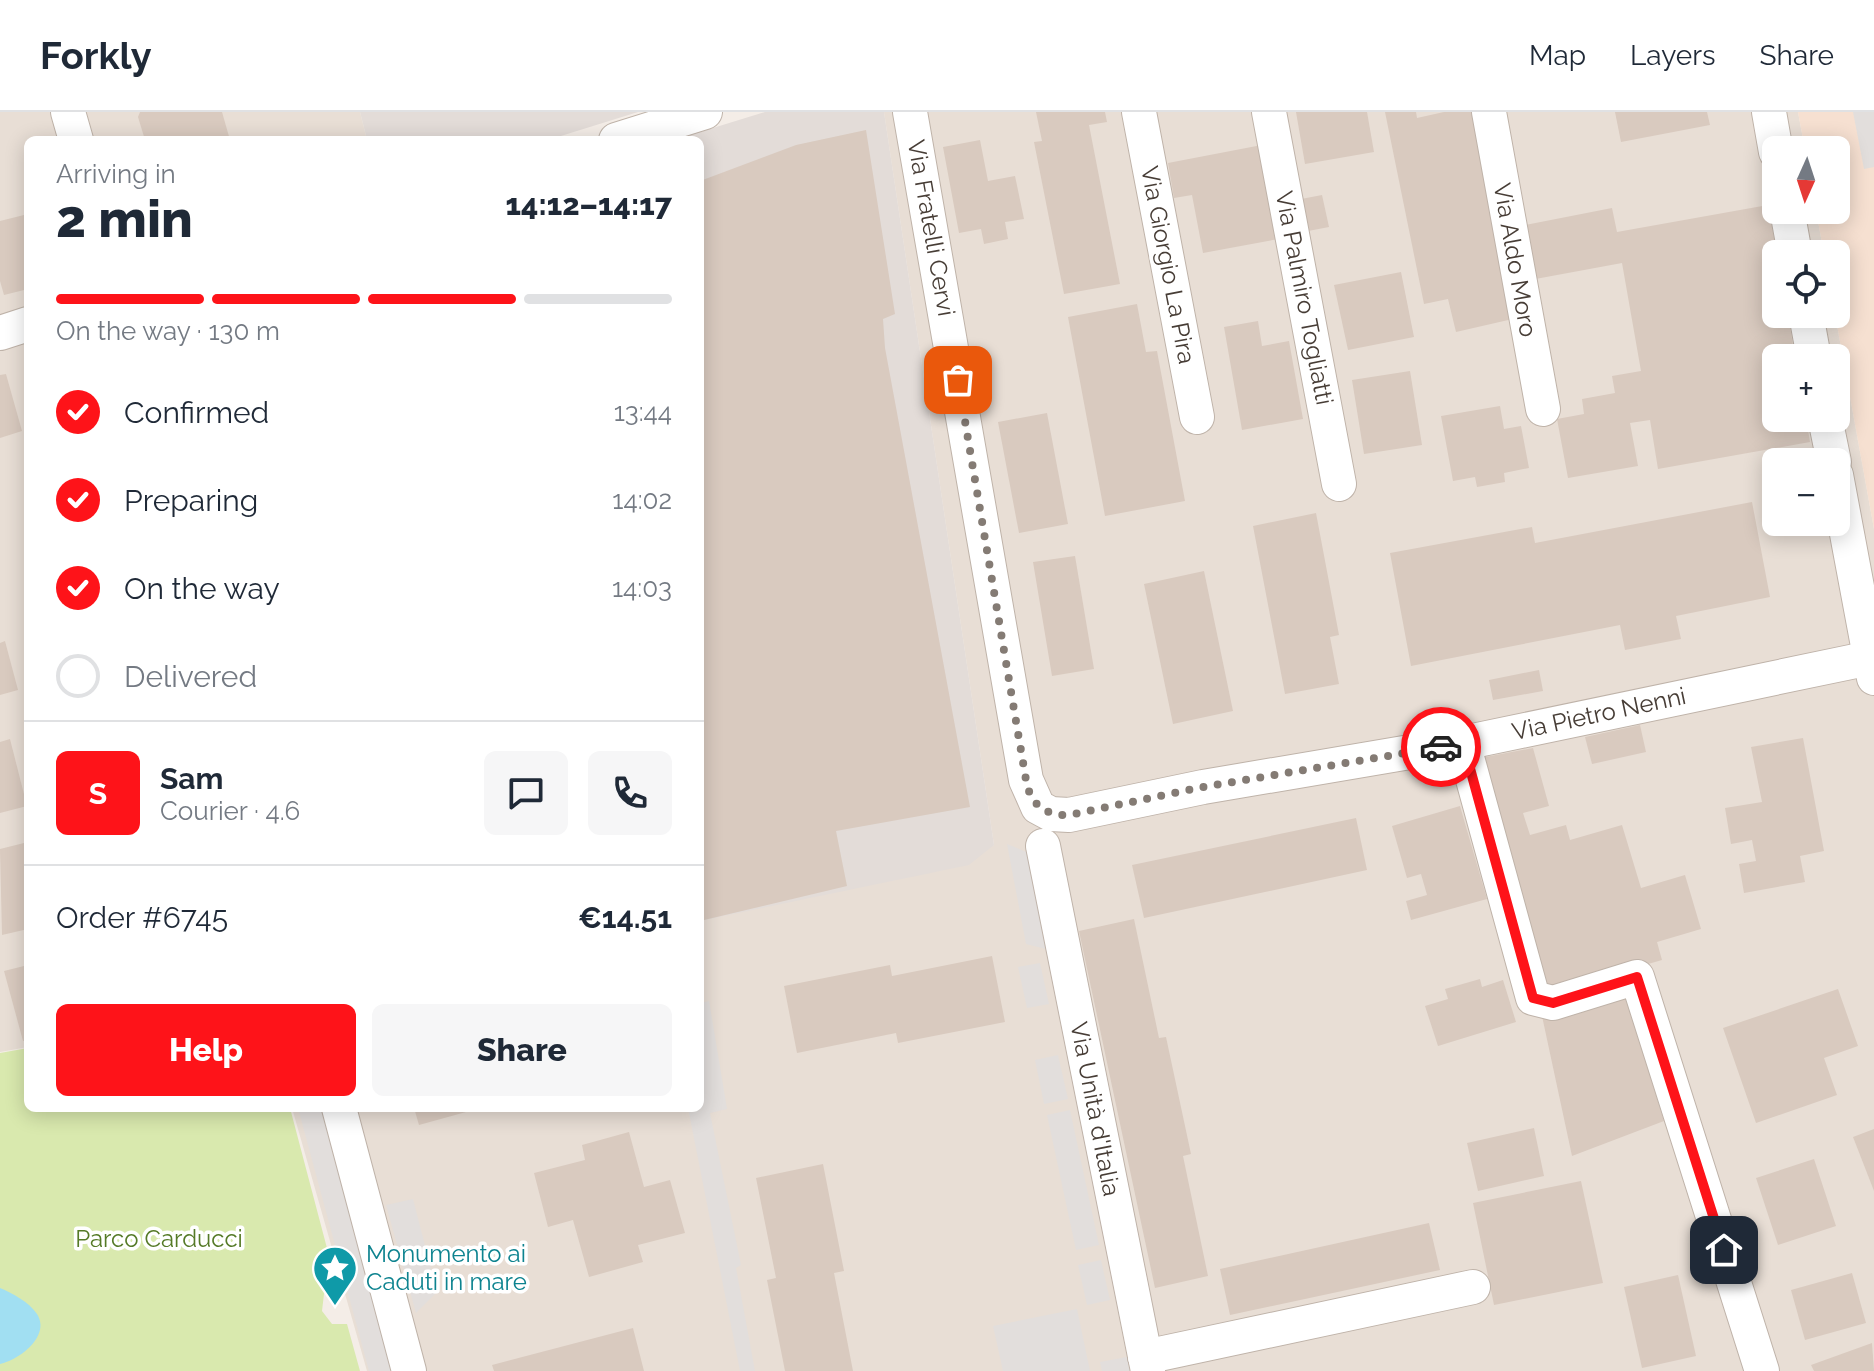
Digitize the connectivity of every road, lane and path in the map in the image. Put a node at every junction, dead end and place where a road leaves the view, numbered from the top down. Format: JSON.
{"nodes":[{"id":1,"x":68,"y":112,"type":"edge"},
{"id":2,"x":705,"y":112,"type":"edge"},
{"id":3,"x":910,"y":112,"type":"edge"},
{"id":4,"x":1139,"y":112,"type":"edge"},
{"id":5,"x":1269,"y":112,"type":"edge"},
{"id":6,"x":1489,"y":112,"type":"edge"},
{"id":7,"x":1769,"y":112,"type":"edge"},
{"id":8,"x":75,"y":136,"type":"edge"},
{"id":9,"x":629,"y":136,"type":"edge"},
{"id":10,"x":1773,"y":136,"type":"edge"},
{"id":11,"x":24,"y":325,"type":"edge"},
{"id":12,"x":0,"y":333,"type":"edge"},
{"id":13,"x":1543,"y":409,"type":"dead end"},
{"id":14,"x":1197,"y":417,"type":"dead end"},
{"id":15,"x":1339,"y":484,"type":"dead end"},
{"id":16,"x":1847,"y":536,"type":"edge"},
{"id":17,"x":1872,"y":668,"type":"edge"},
{"id":18,"x":1463,"y":743,"type":"junction"},
{"id":19,"x":1044,"y":811,"type":"joint"},
{"id":20,"x":1043,"y":846,"type":"dead end"},
{"id":21,"x":340,"y":1112,"type":"edge"},
{"id":22,"x":1473,"y":1287,"type":"dead end"},
{"id":23,"x":1147,"y":1364,"type":"edge"},
{"id":24,"x":409,"y":1371,"type":"edge"},
{"id":25,"x":1762,"y":1371,"type":"edge"}],
"edges":[{"from":1,"to":8,"type":"street"},
{"from":2,"to":9,"type":"street"},
{"from":3,"to":19,"type":"street","name":"Via Fratelli Cervi"},
{"from":4,"to":14,"type":"street","name":"Via Giorgio La Pira"},
{"from":5,"to":15,"type":"street","name":"Via Palmiro Togliatti"},
{"from":6,"to":13,"type":"street","name":"Via Aldo Moro"},
{"from":7,"to":10,"type":"street"},
{"from":11,"to":12,"type":"street"},
{"from":16,"to":17,"type":"street"},
{"from":17,"to":18,"type":"street","name":"Via Pietro Nenni"},
{"from":18,"to":19,"type":"street","name":"Via Pietro Nenni"},
{"from":18,"to":25,"type":"street"},
{"from":20,"to":23,"type":"street","name":"Via Unità d'Italia"},
{"from":21,"to":24,"type":"street"},
{"from":22,"to":23,"type":"street"}]}
